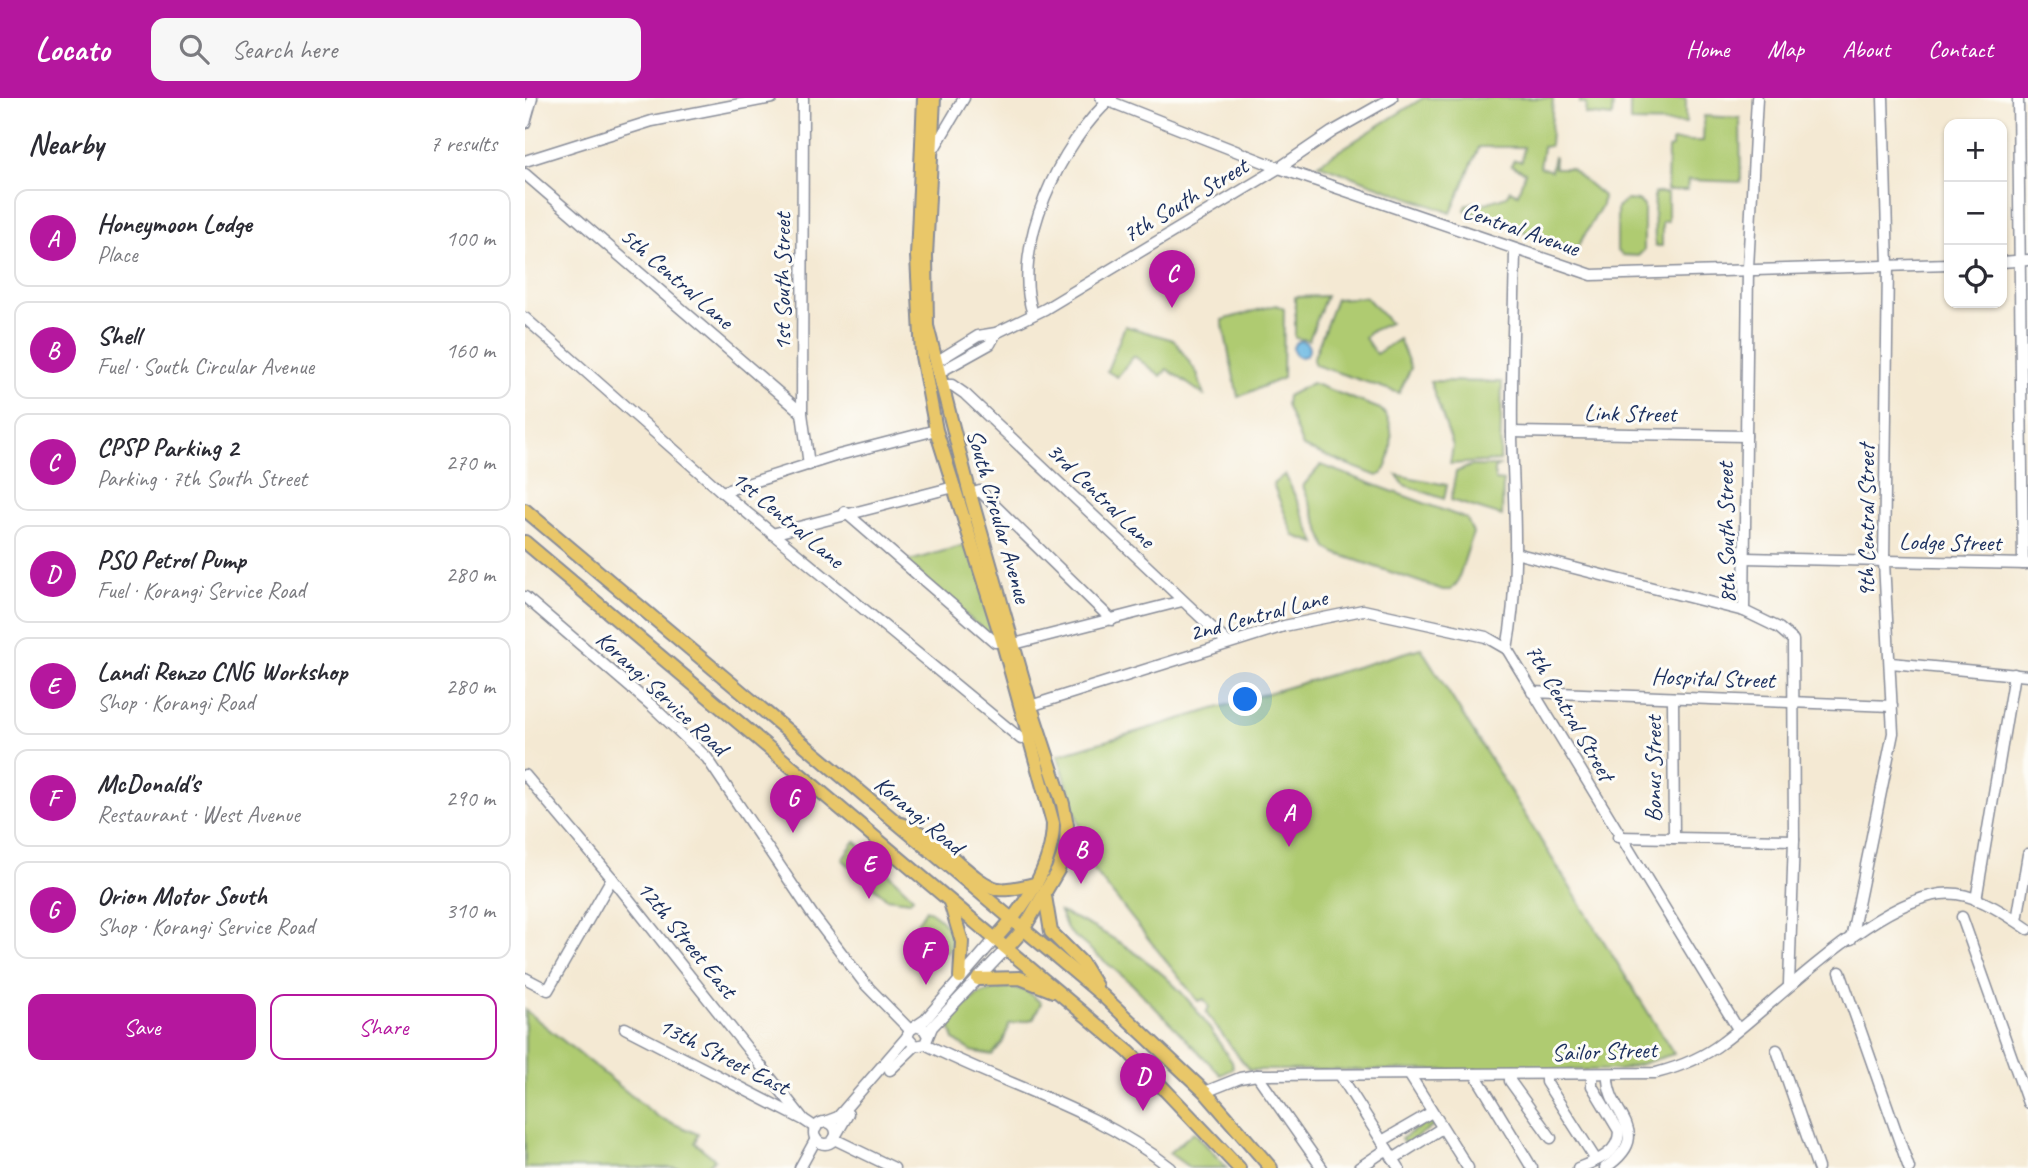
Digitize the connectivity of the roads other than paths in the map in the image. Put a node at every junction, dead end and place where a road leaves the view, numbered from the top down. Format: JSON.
{"nodes":[{"id":1,"x":532,"y":98,"type":"edge"},
{"id":2,"x":772,"y":98,"type":"edge"},
{"id":3,"x":803,"y":98,"type":"edge"},
{"id":4,"x":923,"y":98,"type":"edge"},
{"id":5,"x":934,"y":98,"type":"edge"},
{"id":6,"x":964,"y":98,"type":"edge"},
{"id":7,"x":1392,"y":98,"type":"edge"},
{"id":8,"x":1757,"y":98,"type":"edge"},
{"id":9,"x":1883,"y":98,"type":"edge"},
{"id":10,"x":2018,"y":98,"type":"edge"},
{"id":11,"x":1107,"y":99,"type":"edge"},
{"id":12,"x":525,"y":123,"type":"edge"},
{"id":13,"x":932,"y":152,"type":"junction"},
{"id":14,"x":525,"y":160,"type":"edge"},
{"id":15,"x":1279,"y":168,"type":"junction"},
{"id":16,"x":525,"y":174,"type":"edge"},
{"id":17,"x":1515,"y":251,"type":"junction"},
{"id":18,"x":2024,"y":260,"type":"edge"},
{"id":19,"x":1944,"y":264,"type":"edge"},
{"id":20,"x":1888,"y":266,"type":"junction"},
{"id":21,"x":1748,"y":268,"type":"junction"},
{"id":22,"x":1033,"y":314,"type":"junction"},
{"id":23,"x":525,"y":318,"type":"edge"},
{"id":24,"x":938,"y":374,"type":"junction"},
{"id":25,"x":802,"y":413,"type":"junction"},
{"id":26,"x":936,"y":430,"type":"junction"},
{"id":27,"x":1512,"y":432,"type":"junction"},
{"id":28,"x":1746,"y":436,"type":"junction"},
{"id":29,"x":809,"y":465,"type":"junction"},
{"id":30,"x":954,"y":487,"type":"junction"},
{"id":31,"x":722,"y":492,"type":"junction"},
{"id":32,"x":970,"y":494,"type":"junction"},
{"id":33,"x":525,"y":510,"type":"edge"},
{"id":34,"x":845,"y":512,"type":"junction"},
{"id":35,"x":772,"y":534,"type":"junction"},
{"id":36,"x":525,"y":542,"type":"edge"},
{"id":37,"x":1515,"y":553,"type":"junction"},
{"id":38,"x":1745,"y":558,"type":"junction"},
{"id":39,"x":1884,"y":562,"type":"junction"},
{"id":40,"x":2025,"y":564,"type":"edge"},
{"id":41,"x":525,"y":597,"type":"edge"},
{"id":42,"x":1182,"y":601,"type":"junction"},
{"id":43,"x":1744,"y":611,"type":"junction"},
{"id":44,"x":1112,"y":620,"type":"junction"},
{"id":45,"x":1008,"y":642,"type":"junction"},
{"id":46,"x":1228,"y":643,"type":"junction"},
{"id":47,"x":1507,"y":649,"type":"junction"},
{"id":48,"x":1891,"y":663,"type":"junction"},
{"id":49,"x":2014,"y":674,"type":"junction"},
{"id":50,"x":2028,"y":676,"type":"edge"},
{"id":51,"x":1532,"y":692,"type":"junction"},
{"id":52,"x":1674,"y":699,"type":"junction"},
{"id":53,"x":1793,"y":702,"type":"junction"},
{"id":54,"x":1892,"y":706,"type":"junction"},
{"id":55,"x":1027,"y":708,"type":"junction"},
{"id":56,"x":1031,"y":737,"type":"junction"},
{"id":57,"x":525,"y":775,"type":"edge"},
{"id":58,"x":894,"y":821,"type":"junction"},
{"id":59,"x":1618,"y":837,"type":"junction"},
{"id":60,"x":1674,"y":838,"type":"junction"},
{"id":61,"x":1794,"y":840,"type":"junction"},
{"id":62,"x":2028,"y":855,"type":"edge"},
{"id":63,"x":612,"y":878,"type":"junction"},
{"id":64,"x":1036,"y":884,"type":"junction"},
{"id":65,"x":1045,"y":895,"type":"junction"},
{"id":66,"x":1976,"y":900,"type":"junction"},
{"id":67,"x":950,"y":902,"type":"junction"},
{"id":68,"x":1962,"y":917,"type":"dead end"},
{"id":69,"x":1012,"y":920,"type":"junction"},
{"id":70,"x":2017,"y":921,"type":"junction"},
{"id":71,"x":2028,"y":929,"type":"edge"},
{"id":72,"x":1023,"y":930,"type":"junction"},
{"id":73,"x":995,"y":939,"type":"junction"},
{"id":74,"x":1851,"y":939,"type":"junction"},
{"id":75,"x":1007,"y":948,"type":"junction"},
{"id":76,"x":1840,"y":972,"type":"dead end"},
{"id":77,"x":960,"y":977,"type":"junction"},
{"id":78,"x":525,"y":978,"type":"edge"},
{"id":79,"x":978,"y":979,"type":"junction"},
{"id":80,"x":1789,"y":984,"type":"junction"},
{"id":81,"x":1054,"y":991,"type":"junction"},
{"id":82,"x":1102,"y":995,"type":"junction"},
{"id":83,"x":625,"y":1028,"type":"dead end"},
{"id":84,"x":1738,"y":1029,"type":"junction"},
{"id":85,"x":911,"y":1031,"type":"junction"},
{"id":86,"x":922,"y":1042,"type":"junction"},
{"id":87,"x":1777,"y":1050,"type":"dead end"},
{"id":88,"x":1409,"y":1074,"type":"junction"},
{"id":89,"x":1475,"y":1074,"type":"junction"},
{"id":90,"x":1510,"y":1074,"type":"junction"},
{"id":91,"x":1257,"y":1075,"type":"junction"},
{"id":92,"x":1340,"y":1075,"type":"junction"},
{"id":93,"x":1546,"y":1075,"type":"junction"},
{"id":94,"x":1592,"y":1075,"type":"junction"},
{"id":95,"x":1608,"y":1075,"type":"junction"},
{"id":96,"x":1205,"y":1092,"type":"junction"},
{"id":97,"x":2028,"y":1103,"type":"edge"},
{"id":98,"x":1432,"y":1111,"type":"junction"},
{"id":99,"x":804,"y":1120,"type":"junction"},
{"id":100,"x":819,"y":1125,"type":"junction"},
{"id":101,"x":1442,"y":1128,"type":"junction"},
{"id":102,"x":1551,"y":1138,"type":"dead end"},
{"id":103,"x":828,"y":1139,"type":"junction"},
{"id":104,"x":1391,"y":1154,"type":"edge"},
{"id":105,"x":1597,"y":1160,"type":"junction"},
{"id":106,"x":800,"y":1168,"type":"edge"},
{"id":107,"x":808,"y":1168,"type":"edge"},
{"id":108,"x":894,"y":1168,"type":"edge"},
{"id":109,"x":1171,"y":1168,"type":"edge"},
{"id":110,"x":1239,"y":1168,"type":"edge"},
{"id":111,"x":1271,"y":1168,"type":"edge"},
{"id":112,"x":1322,"y":1168,"type":"edge"},
{"id":113,"x":1359,"y":1168,"type":"edge"},
{"id":114,"x":1468,"y":1168,"type":"edge"},
{"id":115,"x":1532,"y":1168,"type":"edge"},
{"id":116,"x":1578,"y":1168,"type":"edge"},
{"id":117,"x":1605,"y":1168,"type":"edge"},
{"id":118,"x":1818,"y":1168,"type":"edge"},
{"id":119,"x":1909,"y":1168,"type":"edge"}],
"edges":[{"from":1,"to":12,"type":"street"},
{"from":2,"to":14,"type":"street"},
{"from":3,"to":25,"type":"street","name":"1st South Street"},
{"from":4,"to":26,"type":"main road","name":"South Circular Avenue"},
{"from":5,"to":13,"type":"main road","name":"South Circular Avenue"},
{"from":6,"to":13,"type":"street"},
{"from":7,"to":15,"type":"street","name":"7th South Street"},
{"from":8,"to":21,"type":"street","name":"8th South Street"},
{"from":9,"to":20,"type":"street","name":"9th Central Street"},
{"from":10,"to":18,"type":"street"},
{"from":11,"to":15,"type":"street","name":"Central Avenue"},
{"from":11,"to":22,"type":"street"},
{"from":13,"to":24,"type":"main road","name":"South Circular Avenue"},
{"from":15,"to":17,"type":"street","name":"Central Avenue"},
{"from":15,"to":22,"type":"street","name":"7th South Street"},
{"from":16,"to":25,"type":"street","name":"5th Central Lane"},
{"from":17,"to":21,"type":"street","name":"Central Avenue"},
{"from":17,"to":27,"type":"street","name":"7th Central Street"},
{"from":18,"to":40,"type":"street"},
{"from":19,"to":20,"type":"street","name":"Central Avenue"},
{"from":20,"to":21,"type":"street","name":"Central Avenue"},
{"from":20,"to":39,"type":"street","name":"9th Central Street"},
{"from":21,"to":28,"type":"street","name":"8th South Street"},
{"from":22,"to":24,"type":"street","name":"7th South Street"},
{"from":23,"to":31,"type":"street","name":"1st Central Lane"},
{"from":24,"to":32,"type":"main road","name":"South Circular Avenue"},
{"from":24,"to":42,"type":"street","name":"3rd Central Lane"},
{"from":25,"to":29,"type":"street","name":"1st South Street"},
{"from":26,"to":29,"type":"street"},
{"from":26,"to":30,"type":"main road","name":"South Circular Avenue"},
{"from":27,"to":28,"type":"street","name":"Link Street"},
{"from":27,"to":37,"type":"street","name":"7th Central Street"},
{"from":28,"to":38,"type":"street","name":"8th South Street"},
{"from":29,"to":31,"type":"street"},
{"from":30,"to":34,"type":"street"},
{"from":30,"to":45,"type":"main road","name":"South Circular Avenue"},
{"from":31,"to":35,"type":"street","name":"1st Central Lane"},
{"from":32,"to":44,"type":"street"},
{"from":32,"to":45,"type":"main road","name":"South Circular Avenue"},
{"from":33,"to":58,"type":"main road","name":"Korangi Road"},
{"from":34,"to":35,"type":"street"},
{"from":34,"to":45,"type":"street"},
{"from":35,"to":56,"type":"street","name":"1st Central Lane"},
{"from":36,"to":67,"type":"main road","name":"Korangi Road"},
{"from":37,"to":43,"type":"street"},
{"from":37,"to":47,"type":"street","name":"7th Central Street"},
{"from":38,"to":39,"type":"street","name":"Lodge Street"},
{"from":38,"to":43,"type":"street","name":"8th South Street"},
{"from":39,"to":40,"type":"street","name":"Lodge Street"},
{"from":39,"to":48,"type":"street","name":"9th Central Street"},
{"from":41,"to":85,"type":"street","name":"Korangi Service Road"},
{"from":42,"to":44,"type":"street"},
{"from":42,"to":46,"type":"street","name":"3rd Central Lane"},
{"from":43,"to":53,"type":"street","name":"8th South Street"},
{"from":44,"to":45,"type":"street"},
{"from":45,"to":55,"type":"main road","name":"South Circular Avenue"},
{"from":46,"to":47,"type":"street","name":"2nd Central Lane"},
{"from":46,"to":55,"type":"street","name":"2nd Central Lane"},
{"from":47,"to":51,"type":"street","name":"7th Central Street"},
{"from":48,"to":49,"type":"street"},
{"from":48,"to":54,"type":"street","name":"9th Central Street"},
{"from":49,"to":50,"type":"street"},
{"from":49,"to":66,"type":"street"},
{"from":51,"to":52,"type":"street","name":"Hospital Street"},
{"from":51,"to":59,"type":"street","name":"7th Central Street"},
{"from":52,"to":53,"type":"street","name":"Hospital Street"},
{"from":52,"to":60,"type":"street","name":"Bonus Street"},
{"from":53,"to":54,"type":"street","name":"Hospital Street"},
{"from":53,"to":61,"type":"street","name":"8th South Street"},
{"from":54,"to":74,"type":"street","name":"9th Central Street"},
{"from":55,"to":56,"type":"main road","name":"South Circular Avenue"},
{"from":55,"to":65,"type":"main road","name":"South Circular Avenue"},
{"from":56,"to":64,"type":"main road","name":"South Circular Avenue"},
{"from":57,"to":63,"type":"street","name":"12th Street East"},
{"from":58,"to":64,"type":"main road"},
{"from":58,"to":69,"type":"main road","name":"Korangi Road"},
{"from":59,"to":60,"type":"street","name":"Bonus Street"},
{"from":59,"to":84,"type":"street","name":"7th Central Street"},
{"from":60,"to":61,"type":"street","name":"Bonus Street"},
{"from":61,"to":80,"type":"street","name":"8th South Street"},
{"from":62,"to":70,"type":"street"},
{"from":63,"to":78,"type":"street"},
{"from":63,"to":99,"type":"street","name":"12th Street East"},
{"from":64,"to":69,"type":"main road","name":"South Circular Avenue"},
{"from":65,"to":72,"type":"main road","name":"South Circular Avenue"},
{"from":65,"to":82,"type":"main road"},
{"from":66,"to":70,"type":"street","name":"Sailor Street"},
{"from":66,"to":74,"type":"street","name":"Sailor Street"},
{"from":67,"to":73,"type":"main road","name":"Korangi Road"},
{"from":67,"to":77,"type":"main road"},
{"from":68,"to":97,"type":"street"},
{"from":69,"to":72,"type":"main road","name":"Korangi Road"},
{"from":69,"to":73,"type":"main road","name":"South Circular Avenue"},
{"from":70,"to":71,"type":"street","name":"Sailor Street"},
{"from":72,"to":75,"type":"main road","name":"South Circular Avenue"},
{"from":72,"to":82,"type":"main road","name":"Korangi Road"},
{"from":73,"to":75,"type":"main road","name":"Korangi Road"},
{"from":73,"to":77,"type":"street"},
{"from":74,"to":80,"type":"street","name":"Sailor Street"},
{"from":75,"to":79,"type":"street"},
{"from":75,"to":81,"type":"main road"},
{"from":76,"to":119,"type":"street"},
{"from":77,"to":85,"type":"street"},
{"from":79,"to":81,"type":"main road"},
{"from":79,"to":86,"type":"street"},
{"from":80,"to":84,"type":"street","name":"Sailor Street"},
{"from":81,"to":110,"type":"main road"},
{"from":82,"to":96,"type":"main road","name":"Korangi Road"},
{"from":83,"to":99,"type":"street","name":"13th Street East"},
{"from":84,"to":95,"type":"street","name":"Sailor Street"},
{"from":85,"to":86,"type":"street"},
{"from":85,"to":86,"type":"street"},
{"from":85,"to":100,"type":"street"},
{"from":86,"to":103,"type":"street"},
{"from":86,"to":109,"type":"street"},
{"from":87,"to":118,"type":"street"},
{"from":88,"to":89,"type":"street","name":"Sailor Street"},
{"from":88,"to":92,"type":"street","name":"Sailor Street"},
{"from":88,"to":98,"type":"street"},
{"from":89,"to":90,"type":"street","name":"Sailor Street"},
{"from":89,"to":115,"type":"street"},
{"from":90,"to":93,"type":"street","name":"Sailor Street"},
{"from":90,"to":102,"type":"street"},
{"from":91,"to":92,"type":"street","name":"Sailor Street"},
{"from":91,"to":96,"type":"street","name":"Sailor Street"},
{"from":91,"to":112,"type":"street"},
{"from":92,"to":104,"type":"street"},
{"from":93,"to":94,"type":"street","name":"Sailor Street"},
{"from":93,"to":105,"type":"street"},
{"from":94,"to":95,"type":"street","name":"Sailor Street"},
{"from":94,"to":105,"type":"street"},
{"from":95,"to":117,"type":"street"},
{"from":96,"to":111,"type":"main road","name":"Korangi Road"},
{"from":98,"to":101,"type":"street"},
{"from":98,"to":104,"type":"street"},
{"from":99,"to":100,"type":"street","name":"12th Street East"},
{"from":100,"to":103,"type":"street"},
{"from":100,"to":103,"type":"street","name":"12th Street East"},
{"from":101,"to":104,"type":"street"},
{"from":101,"to":114,"type":"street"},
{"from":103,"to":106,"type":"street"},
{"from":103,"to":107,"type":"street"},
{"from":103,"to":108,"type":"street"},
{"from":104,"to":113,"type":"street"},
{"from":105,"to":116,"type":"street"}]}
